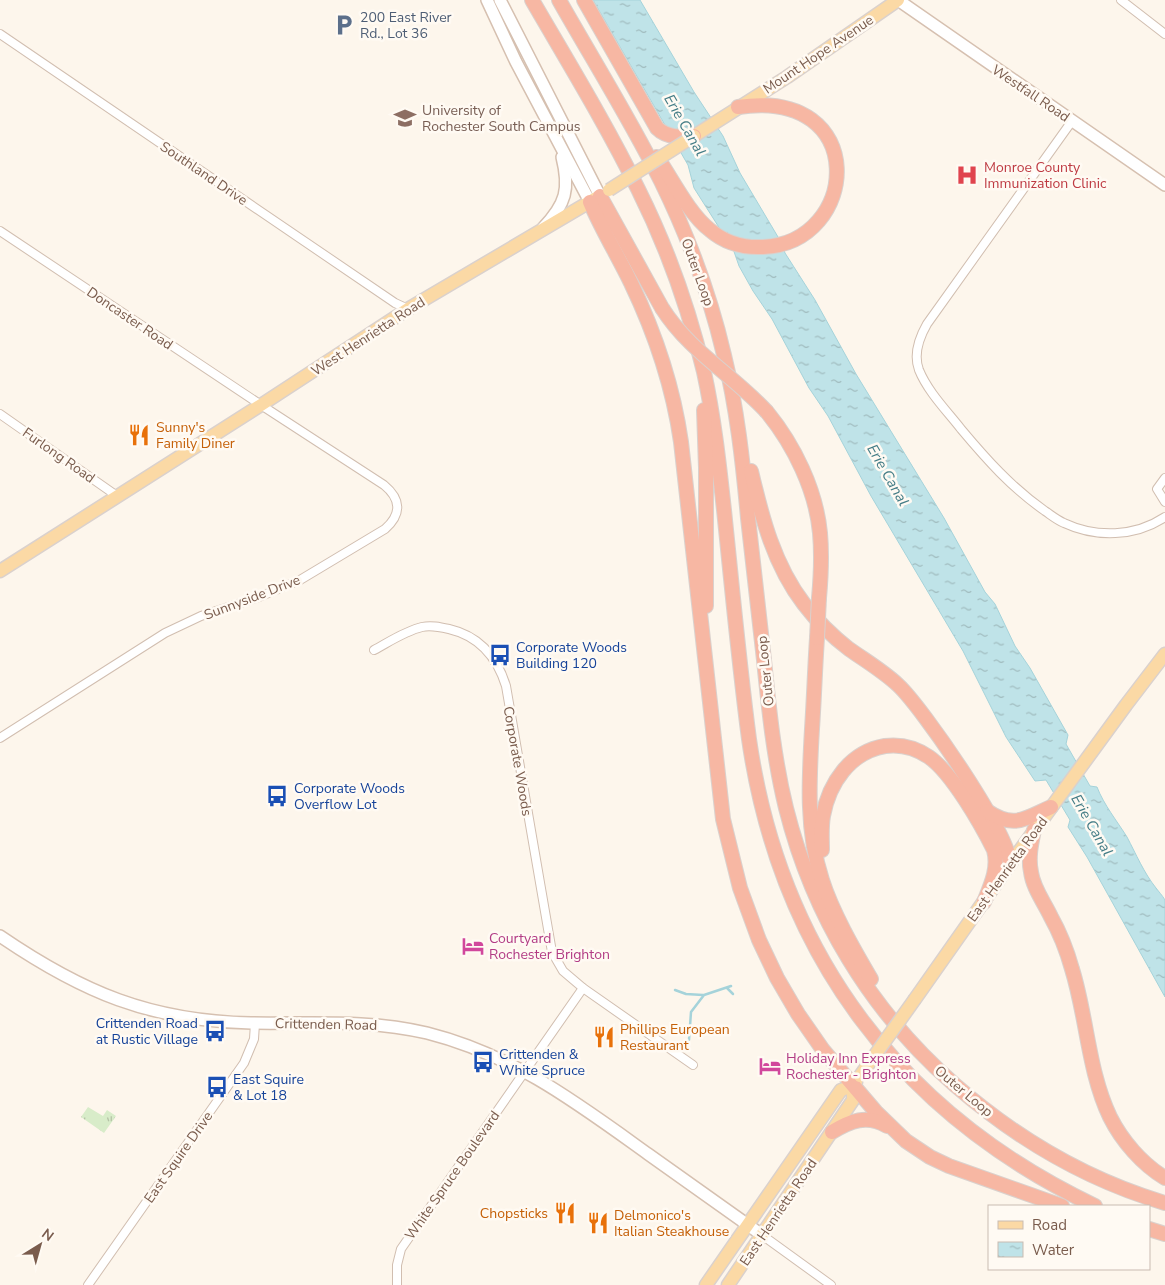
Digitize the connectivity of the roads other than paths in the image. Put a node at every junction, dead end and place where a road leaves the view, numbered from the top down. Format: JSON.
{"nodes":[{"id":1,"x":487,"y":0,"type":"edge"},
{"id":2,"x":500,"y":0,"type":"edge"},
{"id":3,"x":532,"y":0,"type":"edge"},
{"id":4,"x":559,"y":0,"type":"edge"},
{"id":5,"x":584,"y":0,"type":"edge"},
{"id":6,"x":898,"y":0,"type":"edge"},
{"id":7,"x":1121,"y":0,"type":"edge"},
{"id":8,"x":0,"y":34,"type":"edge"},
{"id":9,"x":1165,"y":34,"type":"edge"},
{"id":10,"x":587,"y":48,"type":"junction"},
{"id":11,"x":738,"y":107,"type":"junction"},
{"id":12,"x":1072,"y":121,"type":"junction"},
{"id":13,"x":554,"y":134,"type":"junction"},
{"id":14,"x":694,"y":136,"type":"junction"},
{"id":15,"x":1165,"y":184,"type":"edge"},
{"id":16,"x":599,"y":196,"type":"junction"},
{"id":17,"x":0,"y":231,"type":"edge"},
{"id":18,"x":538,"y":232,"type":"junction"},
{"id":19,"x":408,"y":309,"type":"junction"},
{"id":20,"x":701,"y":362,"type":"junction"},
{"id":21,"x":732,"y":395,"type":"junction"},
{"id":22,"x":261,"y":405,"type":"junction"},
{"id":23,"x":0,"y":414,"type":"edge"},
{"id":24,"x":1165,"y":478,"type":"edge"},
{"id":25,"x":117,"y":496,"type":"junction"},
{"id":26,"x":1165,"y":502,"type":"edge"},
{"id":27,"x":1165,"y":517,"type":"edge"},
{"id":28,"x":0,"y":571,"type":"edge"},
{"id":29,"x":374,"y":650,"type":"dead end"},
{"id":30,"x":1165,"y":654,"type":"edge"},
{"id":31,"x":709,"y":696,"type":"junction"},
{"id":32,"x":0,"y":738,"type":"edge"},
{"id":33,"x":1051,"y":807,"type":"junction"},
{"id":34,"x":986,"y":811,"type":"junction"},
{"id":35,"x":1034,"y":830,"type":"junction"},
{"id":36,"x":1010,"y":864,"type":"junction"},
{"id":37,"x":984,"y":902,"type":"junction"},
{"id":38,"x":841,"y":923,"type":"junction"},
{"id":39,"x":0,"y":936,"type":"edge"},
{"id":40,"x":583,"y":988,"type":"junction"},
{"id":41,"x":255,"y":1023,"type":"junction"},
{"id":42,"x":693,"y":1065,"type":"dead end"},
{"id":43,"x":525,"y":1071,"type":"junction"},
{"id":44,"x":857,"y":1081,"type":"junction"},
{"id":45,"x":961,"y":1090,"type":"junction"},
{"id":46,"x":832,"y":1132,"type":"junction"},
{"id":47,"x":900,"y":1136,"type":"junction"},
{"id":48,"x":1165,"y":1178,"type":"edge"},
{"id":49,"x":1165,"y":1202,"type":"edge"},
{"id":50,"x":1059,"y":1205,"type":"edge"},
{"id":51,"x":1093,"y":1205,"type":"edge"},
{"id":52,"x":747,"y":1224,"type":"junction"},
{"id":53,"x":1150,"y":1228,"type":"edge"},
{"id":54,"x":1165,"y":1234,"type":"edge"},
{"id":55,"x":762,"y":1236,"type":"junction"},
{"id":56,"x":1150,"y":1237,"type":"edge"},
{"id":57,"x":1165,"y":1242,"type":"edge"},
{"id":58,"x":88,"y":1285,"type":"edge"},
{"id":59,"x":397,"y":1285,"type":"edge"},
{"id":60,"x":706,"y":1285,"type":"edge"},
{"id":61,"x":728,"y":1285,"type":"edge"},
{"id":62,"x":831,"y":1285,"type":"edge"}],
"edges":[{"from":1,"to":13,"type":"street"},
{"from":2,"to":16,"type":"street"},
{"from":3,"to":20,"type":"highway","name":"Outer Loop"},
{"from":4,"to":10,"type":"highway","name":"Outer Loop"},
{"from":5,"to":14,"type":"highway"},
{"from":6,"to":11,"type":"main road","name":"Mount Hope Avenue"},
{"from":6,"to":12,"type":"street","name":"Westfall Road"},
{"from":7,"to":9,"type":"street"},
{"from":8,"to":19,"type":"street","name":"Southland Drive"},
{"from":10,"to":11,"type":"highway"},
{"from":10,"to":21,"type":"highway","name":"Outer Loop"},
{"from":11,"to":14,"type":"main road","name":"West Henrietta Road"},
{"from":12,"to":15,"type":"street","name":"Westfall Road"},
{"from":12,"to":27,"type":"street"},
{"from":13,"to":16,"type":"street"},
{"from":13,"to":18,"type":"street"},
{"from":14,"to":16,"type":"main road","name":"West Henrietta Road","bridge":true},
{"from":16,"to":18,"type":"main road","name":"West Henrietta Road"},
{"from":16,"to":31,"type":"highway"},
{"from":16,"to":38,"type":"highway","bridge":true},
{"from":17,"to":22,"type":"street","name":"Doncaster Road"},
{"from":18,"to":19,"type":"main road","name":"West Henrietta Road"},
{"from":19,"to":22,"type":"main road","name":"West Henrietta Road"},
{"from":20,"to":31,"type":"highway"},
{"from":20,"to":51,"type":"highway","name":"Outer Loop"},
{"from":21,"to":34,"type":"highway"},
{"from":21,"to":45,"type":"highway","name":"Outer Loop"},
{"from":22,"to":25,"type":"main road","name":"West Henrietta Road"},
{"from":22,"to":32,"type":"street","name":"Sunnyside Drive"},
{"from":23,"to":25,"type":"street","name":"Furlong Road"},
{"from":24,"to":26,"type":"street"},
{"from":25,"to":28,"type":"main road","name":"West Henrietta Road"},
{"from":29,"to":40,"type":"street","name":"Corporate Woods"},
{"from":30,"to":33,"type":"main road","name":"East Henrietta Road"},
{"from":31,"to":44,"type":"highway"},
{"from":33,"to":34,"type":"highway"},
{"from":33,"to":35,"type":"main road","name":"East Henrietta Road"},
{"from":34,"to":36,"type":"highway"},
{"from":35,"to":36,"type":"main road","name":"East Henrietta Road"},
{"from":35,"to":48,"type":"highway"},
{"from":36,"to":37,"type":"main road","name":"East Henrietta Road"},
{"from":37,"to":38,"type":"highway"},
{"from":37,"to":44,"type":"main road","name":"East Henrietta Road","bridge":true},
{"from":38,"to":45,"type":"highway"},
{"from":39,"to":41,"type":"street","name":"Crittenden Road"},
{"from":40,"to":42,"type":"street","name":"Corporate Woods"},
{"from":40,"to":43,"type":"street"},
{"from":41,"to":43,"type":"street","name":"Crittenden Road"},
{"from":41,"to":58,"type":"street","name":"East Squire Drive"},
{"from":43,"to":52,"type":"street","name":"Crittenden Road"},
{"from":43,"to":59,"type":"street","name":"White Spruce Boulevard"},
{"from":44,"to":46,"type":"main road","name":"East Henrietta Road"},
{"from":44,"to":47,"type":"highway"},
{"from":44,"to":52,"type":"main road","name":"East Henrietta Road"},
{"from":45,"to":49,"type":"highway","name":"Outer Loop"},
{"from":46,"to":47,"type":"highway"},
{"from":46,"to":55,"type":"main road","name":"East Henrietta Road"},
{"from":47,"to":50,"type":"highway"},
{"from":52,"to":55,"type":"street","name":"Crittenden Road"},
{"from":52,"to":60,"type":"main road","name":"East Henrietta Road"},
{"from":53,"to":54,"type":"highway"},
{"from":55,"to":61,"type":"main road","name":"East Henrietta Road"},
{"from":55,"to":62,"type":"street"},
{"from":56,"to":57,"type":"highway"}]}
